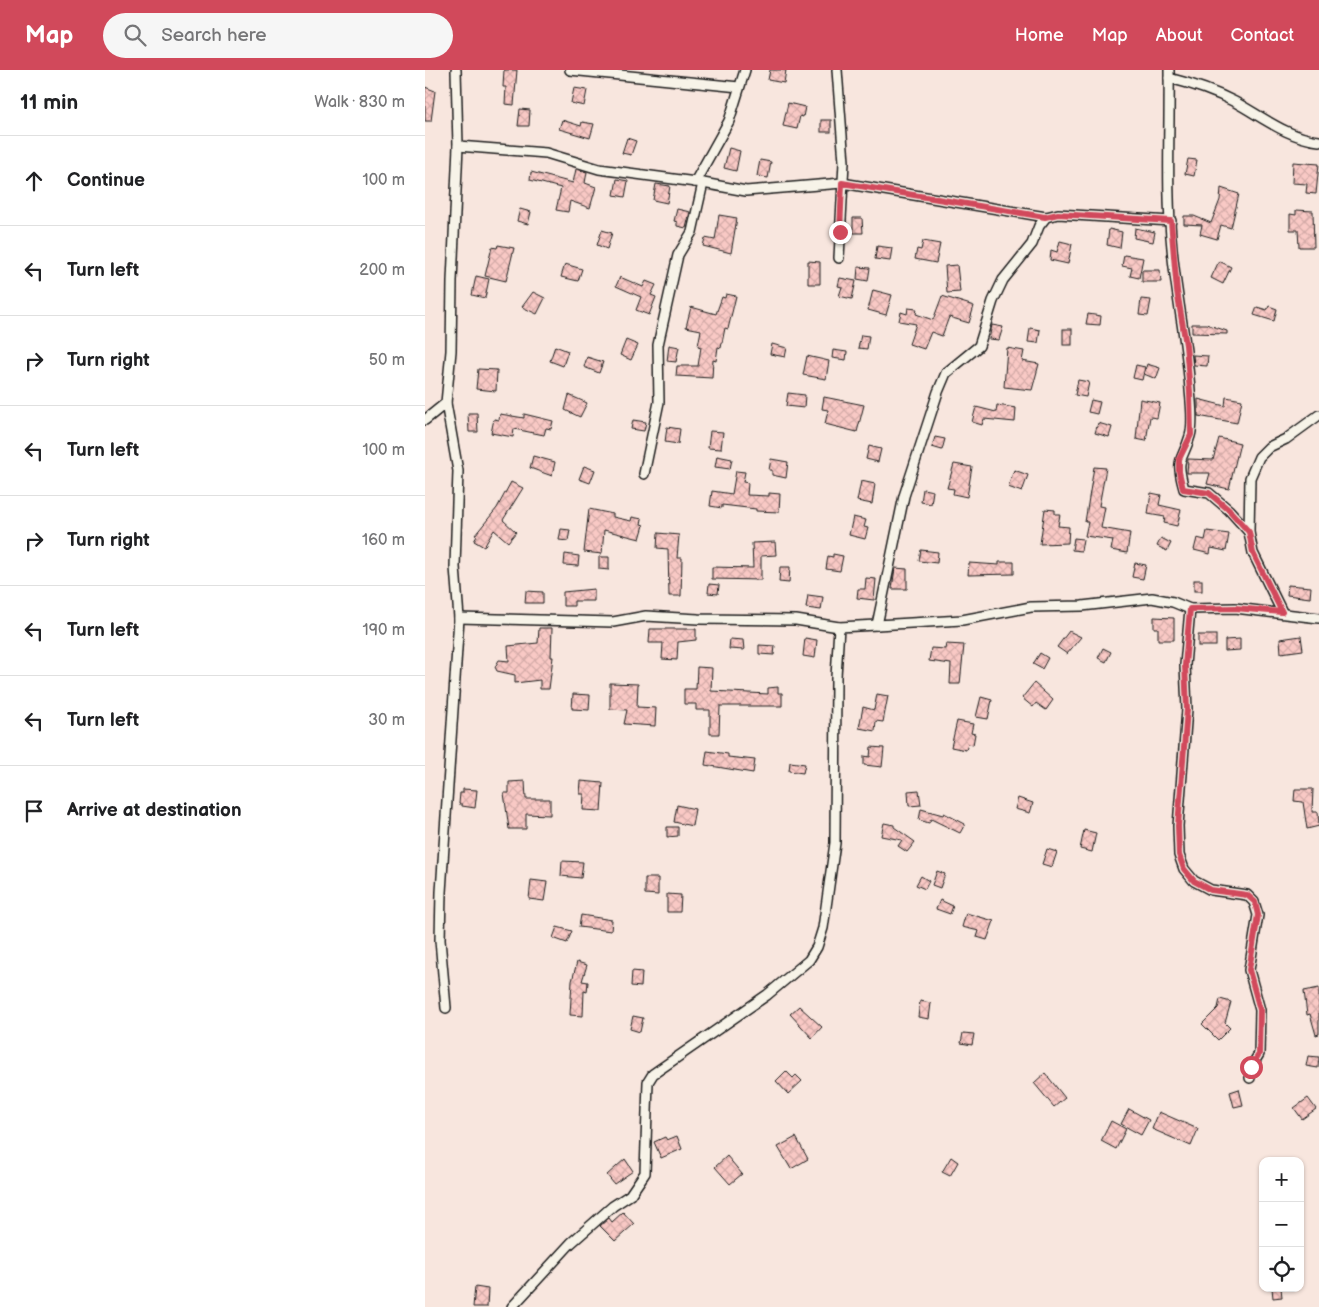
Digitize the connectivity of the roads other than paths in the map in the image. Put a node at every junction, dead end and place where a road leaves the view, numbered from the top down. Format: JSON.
{"nodes":[{"id":1,"x":456,"y":70,"type":"edge"},
{"id":2,"x":570,"y":70,"type":"edge"},
{"id":3,"x":745,"y":70,"type":"edge"},
{"id":4,"x":837,"y":70,"type":"edge"},
{"id":5,"x":1169,"y":74,"type":"edge"},
{"id":6,"x":739,"y":87,"type":"junction"},
{"id":7,"x":1319,"y":141,"type":"edge"},
{"id":8,"x":458,"y":146,"type":"junction"},
{"id":9,"x":699,"y":182,"type":"junction"},
{"id":10,"x":842,"y":183,"type":"junction"},
{"id":11,"x":1045,"y":217,"type":"junction"},
{"id":12,"x":1171,"y":221,"type":"junction"},
{"id":13,"x":839,"y":258,"type":"dead end"},
{"id":14,"x":446,"y":403,"type":"junction"},
{"id":15,"x":1319,"y":415,"type":"edge"},
{"id":16,"x":425,"y":420,"type":"edge"},
{"id":17,"x":644,"y":474,"type":"dead end"},
{"id":18,"x":1249,"y":532,"type":"junction"},
{"id":19,"x":1190,"y":609,"type":"junction"},
{"id":20,"x":1282,"y":612,"type":"junction"},
{"id":21,"x":459,"y":618,"type":"junction"},
{"id":22,"x":1319,"y":618,"type":"edge"},
{"id":23,"x":877,"y":625,"type":"junction"},
{"id":24,"x":839,"y":626,"type":"junction"},
{"id":25,"x":447,"y":1008,"type":"dead end"},
{"id":26,"x":1250,"y":1078,"type":"dead end"},
{"id":27,"x":512,"y":1307,"type":"edge"}],
"edges":[{"from":1,"to":8,"type":"street"},
{"from":2,"to":6,"type":"street"},
{"from":3,"to":6,"type":"street"},
{"from":4,"to":10,"type":"street"},
{"from":5,"to":7,"type":"street"},
{"from":5,"to":12,"type":"street"},
{"from":6,"to":9,"type":"street"},
{"from":8,"to":9,"type":"street"},
{"from":8,"to":14,"type":"street"},
{"from":9,"to":10,"type":"street"},
{"from":9,"to":17,"type":"street"},
{"from":10,"to":11,"type":"street"},
{"from":10,"to":13,"type":"street"},
{"from":11,"to":12,"type":"street"},
{"from":11,"to":23,"type":"street"},
{"from":12,"to":18,"type":"street"},
{"from":14,"to":16,"type":"street"},
{"from":14,"to":21,"type":"street"},
{"from":15,"to":18,"type":"street"},
{"from":18,"to":20,"type":"street"},
{"from":19,"to":20,"type":"street"},
{"from":19,"to":23,"type":"street"},
{"from":19,"to":26,"type":"street"},
{"from":20,"to":22,"type":"street"},
{"from":21,"to":24,"type":"street"},
{"from":21,"to":25,"type":"street"},
{"from":23,"to":24,"type":"street"},
{"from":24,"to":27,"type":"street"}]}
